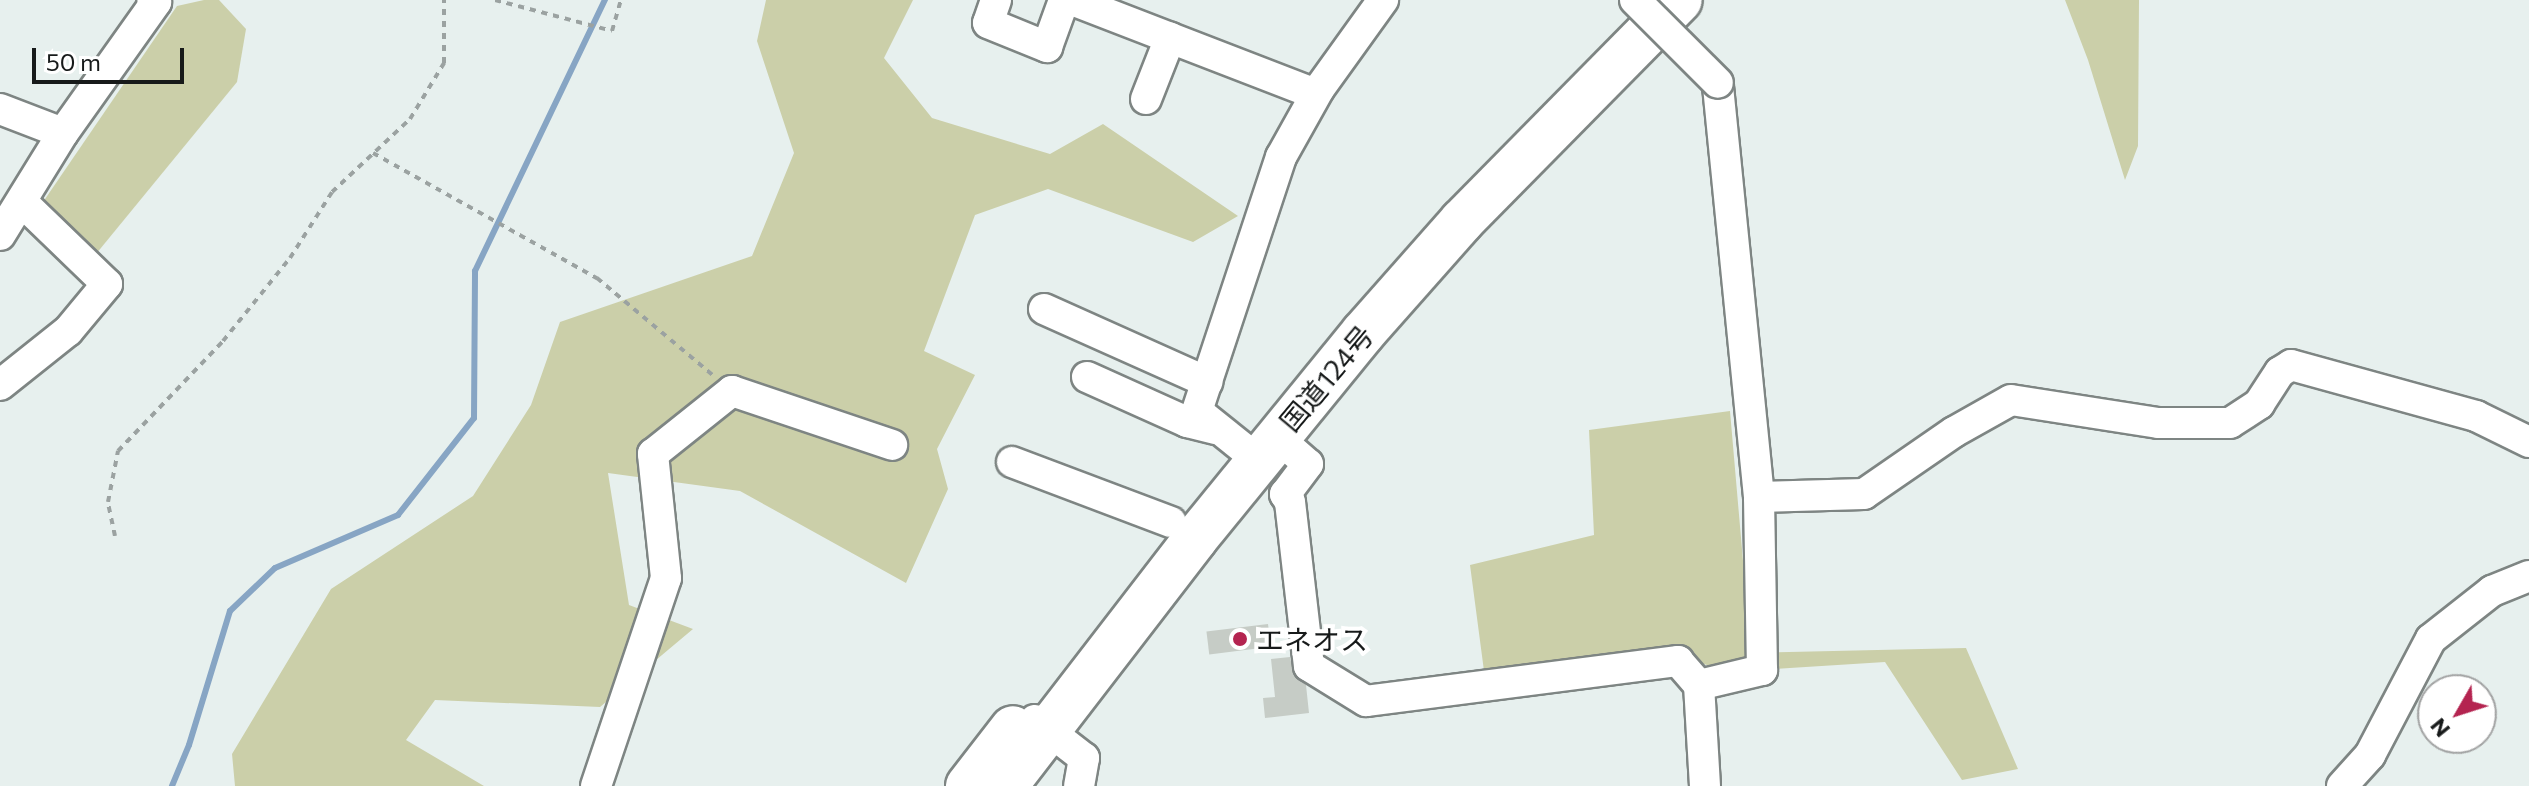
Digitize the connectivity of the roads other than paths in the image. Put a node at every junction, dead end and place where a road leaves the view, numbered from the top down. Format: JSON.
{"nodes":[{"id":1,"x":152,"y":0,"type":"edge"},
{"id":2,"x":996,"y":0,"type":"edge"},
{"id":3,"x":1064,"y":0,"type":"edge"},
{"id":4,"x":1072,"y":0,"type":"edge"},
{"id":5,"x":1383,"y":0,"type":"edge"},
{"id":6,"x":1637,"y":0,"type":"edge"},
{"id":7,"x":1680,"y":0,"type":"edge"},
{"id":8,"x":1170,"y":38,"type":"junction"},
{"id":9,"x":1316,"y":94,"type":"junction"},
{"id":10,"x":1146,"y":99,"type":"dead end"},
{"id":11,"x":0,"y":109,"type":"edge"},
{"id":12,"x":63,"y":133,"type":"junction"},
{"id":13,"x":22,"y":202,"type":"junction"},
{"id":14,"x":0,"y":235,"type":"edge"},
{"id":15,"x":1044,"y":309,"type":"dead end"},
{"id":16,"x":1087,"y":377,"type":"dead end"},
{"id":17,"x":1207,"y":382,"type":"junction"},
{"id":18,"x":0,"y":385,"type":"edge"},
{"id":19,"x":1247,"y":442,"type":"junction"},
{"id":20,"x":2529,"y":442,"type":"edge"},
{"id":21,"x":892,"y":445,"type":"dead end"},
{"id":22,"x":1012,"y":462,"type":"dead end"},
{"id":23,"x":1759,"y":497,"type":"junction"},
{"id":24,"x":1171,"y":522,"type":"junction"},
{"id":25,"x":2529,"y":576,"type":"edge"},
{"id":26,"x":1699,"y":685,"type":"junction"},
{"id":27,"x":1036,"y":722,"type":"junction"},
{"id":28,"x":596,"y":786,"type":"edge"},
{"id":29,"x":968,"y":786,"type":"edge"},
{"id":30,"x":1005,"y":786,"type":"edge"},
{"id":31,"x":1079,"y":786,"type":"edge"},
{"id":32,"x":1705,"y":786,"type":"edge"},
{"id":33,"x":2342,"y":786,"type":"edge"}],
"edges":[{"from":1,"to":12,"type":"street"},
{"from":2,"to":3,"type":"street"},
{"from":4,"to":8,"type":"street"},
{"from":5,"to":9,"type":"street"},
{"from":6,"to":19,"type":"highway","name":"国道124号"},
{"from":6,"to":23,"type":"street","bridge":true},
{"from":7,"to":19,"type":"highway","name":"国道124号"},
{"from":8,"to":9,"type":"street"},
{"from":8,"to":10,"type":"street"},
{"from":9,"to":17,"type":"street"},
{"from":11,"to":12,"type":"street"},
{"from":12,"to":13,"type":"street"},
{"from":13,"to":14,"type":"street"},
{"from":13,"to":18,"type":"street"},
{"from":15,"to":17,"type":"street"},
{"from":16,"to":19,"type":"street"},
{"from":17,"to":19,"type":"street"},
{"from":19,"to":24,"type":"highway","name":"国道124号"},
{"from":19,"to":26,"type":"street"},
{"from":19,"to":27,"type":"highway","name":"国道124号"},
{"from":20,"to":23,"type":"street"},
{"from":21,"to":28,"type":"street"},
{"from":22,"to":24,"type":"street"},
{"from":23,"to":26,"type":"street"},
{"from":24,"to":27,"type":"highway","name":"国道124号"},
{"from":25,"to":33,"type":"street"},
{"from":26,"to":32,"type":"street"},
{"from":27,"to":29,"type":"highway","name":"国道124号"},
{"from":27,"to":30,"type":"highway","name":"国道124号"},
{"from":27,"to":31,"type":"street"}]}
